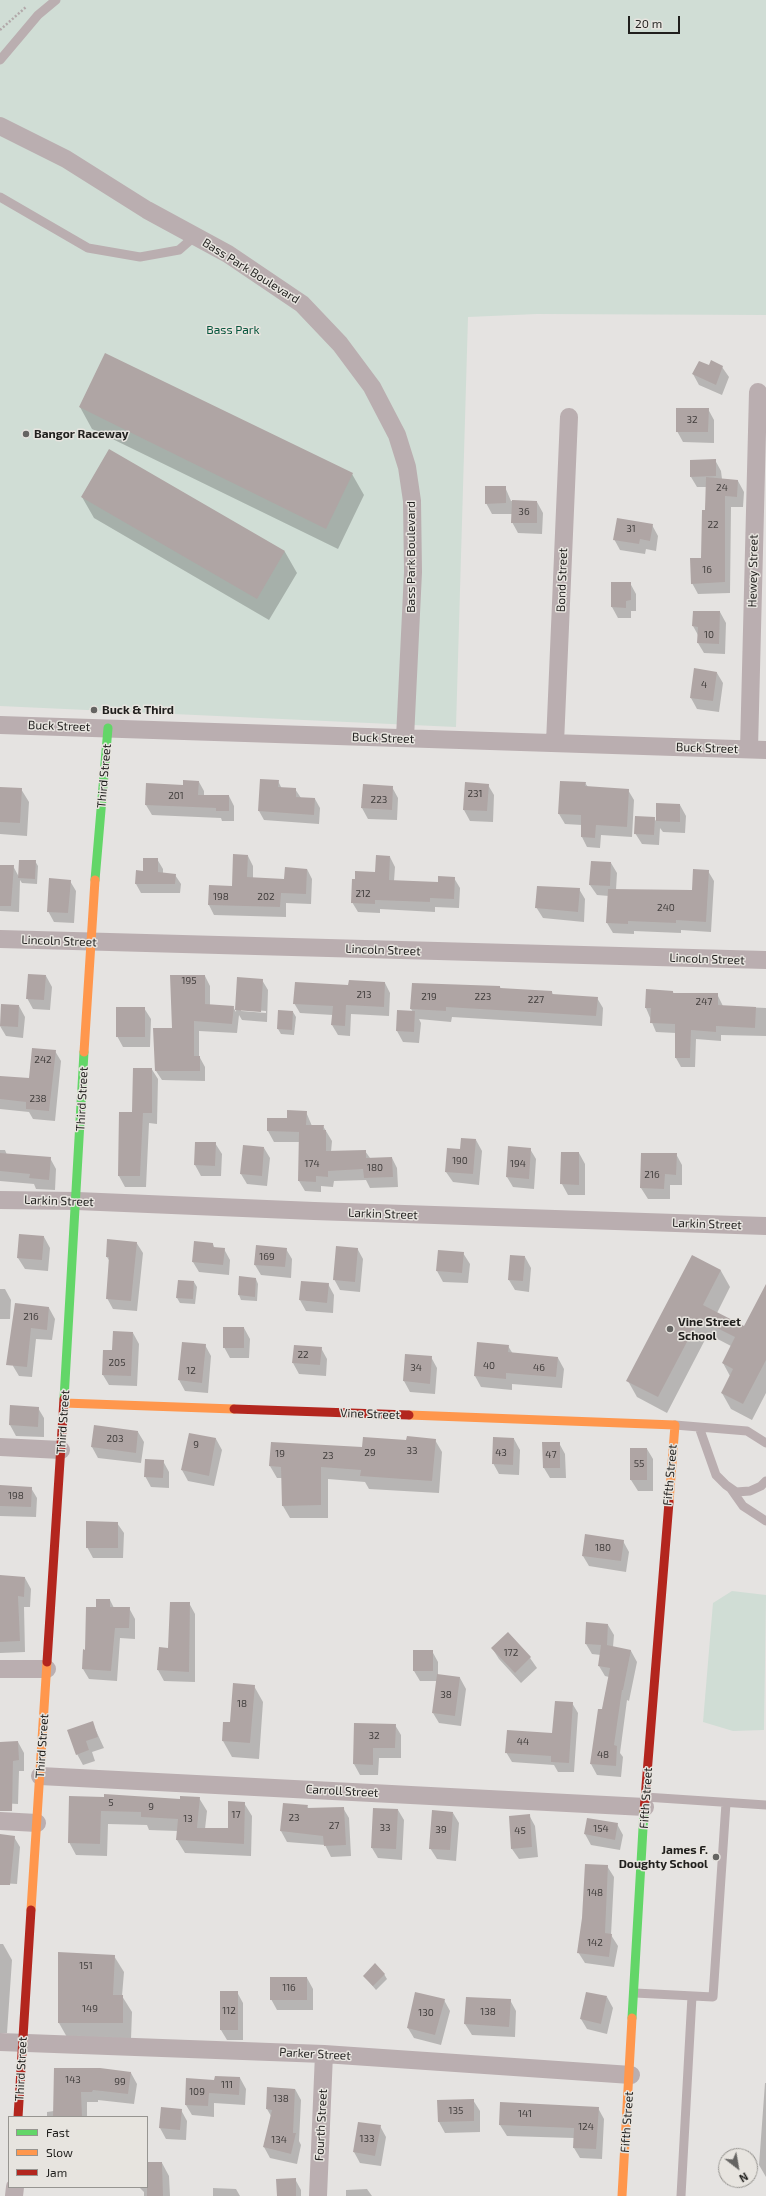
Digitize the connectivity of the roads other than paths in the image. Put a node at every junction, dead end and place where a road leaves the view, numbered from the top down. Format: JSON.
{"nodes":[{"id":1,"x":56,"y":0,"type":"edge"},
{"id":2,"x":0,"y":60,"type":"edge"},
{"id":3,"x":0,"y":126,"type":"edge"},
{"id":4,"x":0,"y":197,"type":"edge"},
{"id":5,"x":195,"y":236,"type":"junction"},
{"id":6,"x":758,"y":392,"type":"dead end"},
{"id":7,"x":569,"y":417,"type":"dead end"},
{"id":8,"x":0,"y":725,"type":"edge"},
{"id":9,"x":108,"y":728,"type":"junction"},
{"id":10,"x":405,"y":738,"type":"junction"},
{"id":11,"x":555,"y":743,"type":"junction"},
{"id":12,"x":757,"y":749,"type":"edge"},
{"id":13,"x":0,"y":939,"type":"edge"},
{"id":14,"x":90,"y":942,"type":"junction"},
{"id":15,"x":766,"y":960,"type":"edge"},
{"id":16,"x":0,"y":1200,"type":"edge"},
{"id":17,"x":77,"y":1201,"type":"junction"},
{"id":18,"x":766,"y":1226,"type":"edge"},
{"id":19,"x":64,"y":1403,"type":"junction"},
{"id":20,"x":675,"y":1425,"type":"junction"},
{"id":21,"x":699,"y":1428,"type":"junction"},
{"id":22,"x":766,"y":1443,"type":"edge"},
{"id":23,"x":0,"y":1447,"type":"edge"},
{"id":24,"x":61,"y":1450,"type":"junction"},
{"id":25,"x":766,"y":1481,"type":"edge"},
{"id":26,"x":730,"y":1488,"type":"junction"},
{"id":27,"x":766,"y":1521,"type":"edge"},
{"id":28,"x":0,"y":1669,"type":"edge"},
{"id":29,"x":47,"y":1669,"type":"junction"},
{"id":30,"x":40,"y":1776,"type":"junction"},
{"id":31,"x":645,"y":1802,"type":"junction"},
{"id":32,"x":726,"y":1803,"type":"junction"},
{"id":33,"x":766,"y":1805,"type":"edge"},
{"id":34,"x":0,"y":1821,"type":"edge"},
{"id":35,"x":37,"y":1824,"type":"junction"},
{"id":36,"x":635,"y":1993,"type":"junction"},
{"id":37,"x":692,"y":1996,"type":"junction"},
{"id":38,"x":0,"y":2042,"type":"edge"},
{"id":39,"x":22,"y":2043,"type":"junction"},
{"id":40,"x":324,"y":2054,"type":"junction"},
{"id":41,"x":630,"y":2075,"type":"junction"},
{"id":42,"x":18,"y":2116,"type":"edge"},
{"id":43,"x":318,"y":2196,"type":"edge"},
{"id":44,"x":622,"y":2196,"type":"edge"},
{"id":45,"x":681,"y":2196,"type":"edge"}],
"edges":[{"from":1,"to":2,"type":"lane"},
{"from":3,"to":5,"type":"street","name":"Bass Park Boulevard"},
{"from":4,"to":5,"type":"lane"},
{"from":5,"to":10,"type":"street","name":"Bass Park Boulevard"},
{"from":6,"to":12,"type":"street","name":"Hewey Street"},
{"from":7,"to":11,"type":"street","name":"Bond Street"},
{"from":8,"to":9,"type":"street","name":"Buck Street"},
{"from":9,"to":10,"type":"street","name":"Buck Street"},
{"from":9,"to":14,"type":"street","name":"Third Street"},
{"from":10,"to":11,"type":"street","name":"Buck Street"},
{"from":11,"to":12,"type":"street","name":"Buck Street"},
{"from":13,"to":14,"type":"street","name":"Lincoln Street"},
{"from":14,"to":15,"type":"street","name":"Lincoln Street"},
{"from":14,"to":17,"type":"street","name":"Third Street"},
{"from":16,"to":17,"type":"street","name":"Larkin Street"},
{"from":17,"to":18,"type":"street","name":"Larkin Street"},
{"from":17,"to":19,"type":"street","name":"Third Street"},
{"from":19,"to":20,"type":"street","name":"Vine Street"},
{"from":19,"to":24,"type":"street","name":"Third Street"},
{"from":20,"to":21,"type":"lane"},
{"from":20,"to":31,"type":"street","name":"Fifth Street"},
{"from":21,"to":22,"type":"lane"},
{"from":21,"to":26,"type":"lane"},
{"from":23,"to":24,"type":"street"},
{"from":24,"to":29,"type":"street","name":"Third Street"},
{"from":25,"to":26,"type":"lane"},
{"from":26,"to":27,"type":"lane"},
{"from":28,"to":29,"type":"street"},
{"from":29,"to":30,"type":"street","name":"Third Street"},
{"from":30,"to":31,"type":"street","name":"Carroll Street"},
{"from":30,"to":35,"type":"street","name":"Third Street"},
{"from":31,"to":32,"type":"lane"},
{"from":31,"to":36,"type":"street","name":"Fifth Street"},
{"from":32,"to":33,"type":"lane"},
{"from":32,"to":37,"type":"lane"},
{"from":34,"to":35,"type":"street"},
{"from":35,"to":39,"type":"street","name":"Third Street"},
{"from":36,"to":37,"type":"lane"},
{"from":36,"to":41,"type":"street","name":"Fifth Street"},
{"from":37,"to":45,"type":"lane"},
{"from":38,"to":39,"type":"street","name":"Parker Street"},
{"from":39,"to":40,"type":"street","name":"Parker Street"},
{"from":39,"to":42,"type":"street","name":"Third Street"},
{"from":40,"to":41,"type":"street","name":"Parker Street"},
{"from":40,"to":43,"type":"street","name":"Fourth Street"},
{"from":41,"to":44,"type":"street","name":"Fifth Street"}]}
